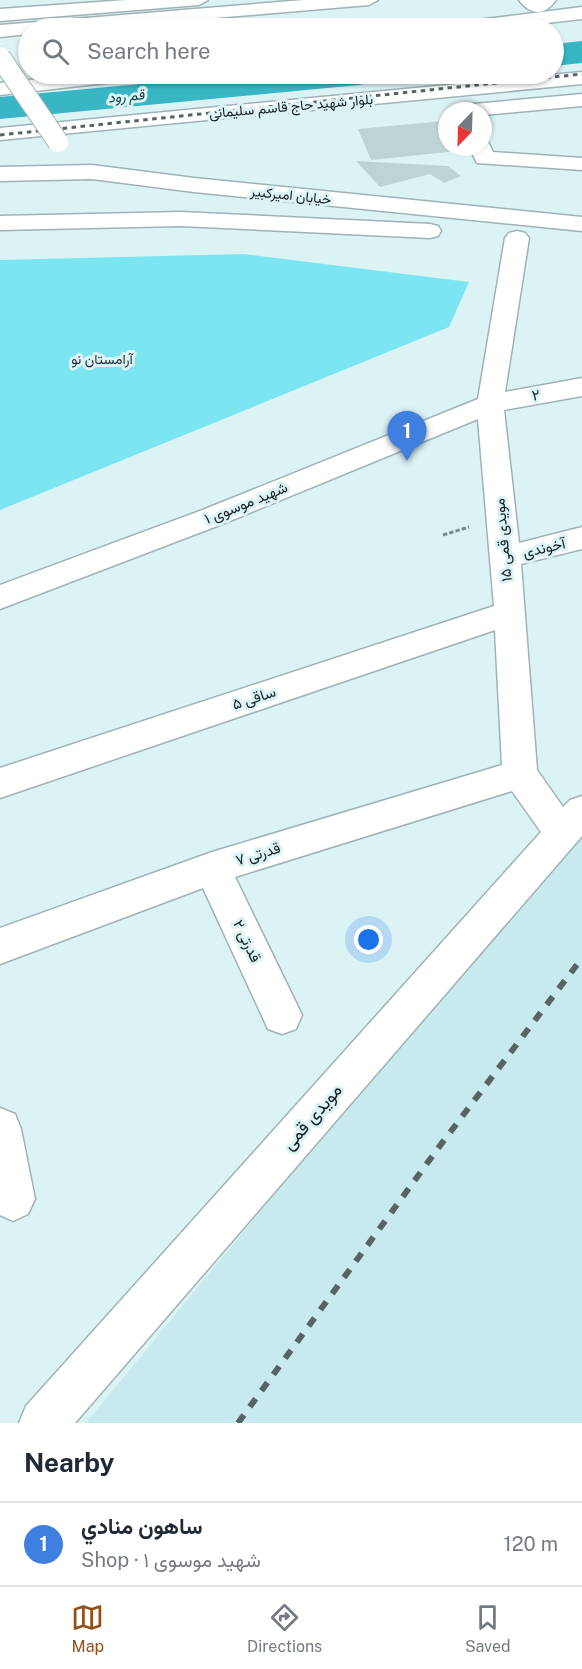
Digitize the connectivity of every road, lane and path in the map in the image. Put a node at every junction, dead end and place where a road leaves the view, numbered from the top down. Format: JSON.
{"nodes":[{"id":1,"x":199,"y":0,"type":"edge"},
{"id":2,"x":369,"y":0,"type":"edge"},
{"id":3,"x":528,"y":0,"type":"edge"},
{"id":4,"x":547,"y":0,"type":"edge"},
{"id":5,"x":582,"y":13,"type":"edge"},
{"id":6,"x":0,"y":15,"type":"edge"},
{"id":7,"x":155,"y":18,"type":"edge"},
{"id":8,"x":542,"y":18,"type":"edge"},
{"id":9,"x":18,"y":29,"type":"edge"},
{"id":10,"x":0,"y":31,"type":"edge"},
{"id":11,"x":0,"y":57,"type":"edge"},
{"id":12,"x":582,"y":78,"type":"edge"},
{"id":13,"x":564,"y":80,"type":"edge"},
{"id":14,"x":18,"y":83,"type":"edge"},
{"id":15,"x":18,"y":84,"type":"edge"},
{"id":16,"x":85,"y":84,"type":"edge"},
{"id":17,"x":520,"y":84,"type":"edge"},
{"id":18,"x":582,"y":100,"type":"edge"},
{"id":19,"x":5,"y":101,"type":"edge"},
{"id":20,"x":492,"y":108,"type":"edge"},
{"id":21,"x":0,"y":134,"type":"edge"},
{"id":22,"x":483,"y":156,"type":"edge"},
{"id":23,"x":582,"y":164,"type":"edge"},
{"id":24,"x":0,"y":168,"type":"edge"},
{"id":25,"x":92,"y":172,"type":"junction"},
{"id":26,"x":0,"y":174,"type":"edge"},
{"id":27,"x":0,"y":224,"type":"edge"},
{"id":28,"x":582,"y":224,"type":"edge"},
{"id":29,"x":373,"y":227,"type":"junction"},
{"id":30,"x":516,"y":238,"type":"junction"},
{"id":31,"x":582,"y":243,"type":"edge"},
{"id":32,"x":582,"y":387,"type":"edge"},
{"id":33,"x":490,"y":404,"type":"junction"},
{"id":34,"x":582,"y":538,"type":"edge"},
{"id":35,"x":506,"y":557,"type":"junction"},
{"id":36,"x":0,"y":597,"type":"edge"},
{"id":37,"x":509,"y":614,"type":"junction"},
{"id":38,"x":520,"y":774,"type":"junction"},
{"id":39,"x":0,"y":783,"type":"edge"},
{"id":40,"x":571,"y":822,"type":"edge"},
{"id":41,"x":212,"y":868,"type":"junction"},
{"id":42,"x":0,"y":946,"type":"edge"},
{"id":43,"x":282,"y":1015,"type":"dead end"},
{"id":44,"x":0,"y":1129,"type":"edge"},
{"id":45,"x":13,"y":1199,"type":"dead end"},
{"id":46,"x":43,"y":1423,"type":"edge"}],
"edges":[{"from":1,"to":6,"type":"main road"},
{"from":2,"to":7,"type":"main road"},
{"from":3,"to":4,"type":"main road"},
{"from":5,"to":8,"type":"main road"},
{"from":9,"to":10,"type":"main road"},
{"from":11,"to":14,"type":"main road","bridge":true},
{"from":12,"to":13,"type":"main road","name":"بلوار شهید حاج قاسم سلیمانی"},
{"from":15,"to":25,"type":"main road","bridge":true},
{"from":16,"to":19,"type":"main road"},
{"from":17,"to":21,"type":"main road","name":"بلوار شهید حاج قاسم سلیمانی"},
{"from":18,"to":20,"type":"main road"},
{"from":19,"to":24,"type":"main road"},
{"from":22,"to":23,"type":"main road"},
{"from":25,"to":26,"type":"main road","name":"خیابان امیرکبیر"},
{"from":25,"to":28,"type":"main road","name":"خیابان امیرکبیر"},
{"from":25,"to":29,"type":"main road"},
{"from":27,"to":29,"type":"main road","name":"خیابان امیرکبیر"},
{"from":29,"to":30,"type":"main road","name":"خیابان امیرکبیر"},
{"from":30,"to":31,"type":"main road","name":"خیابان امیرکبیر"},
{"from":30,"to":33,"type":"main road","name":"مویدی قمی ۱۵"},
{"from":32,"to":33,"type":"main road","name":"۲"},
{"from":33,"to":35,"type":"main road","name":"مویدی قمی ۱۵"},
{"from":33,"to":36,"type":"main road","name":"شهید موسوی ۱"},
{"from":34,"to":35,"type":"main road","name":"آخوندی"},
{"from":35,"to":37,"type":"main road","name":"مویدی قمی ۱۵"},
{"from":37,"to":38,"type":"main road","name":"مویدی قمی ۱۵"},
{"from":37,"to":39,"type":"main road","name":"ساقی ۵"},
{"from":38,"to":40,"type":"main road"},
{"from":38,"to":41,"type":"main road","name":"قدرتی ۷"},
{"from":40,"to":46,"type":"main road","name":"مویدی قمی"},
{"from":41,"to":42,"type":"main road","name":"قدرتی ۷"},
{"from":41,"to":43,"type":"main road","name":"قدرتی ۲"},
{"from":44,"to":45,"type":"main road"}]}
